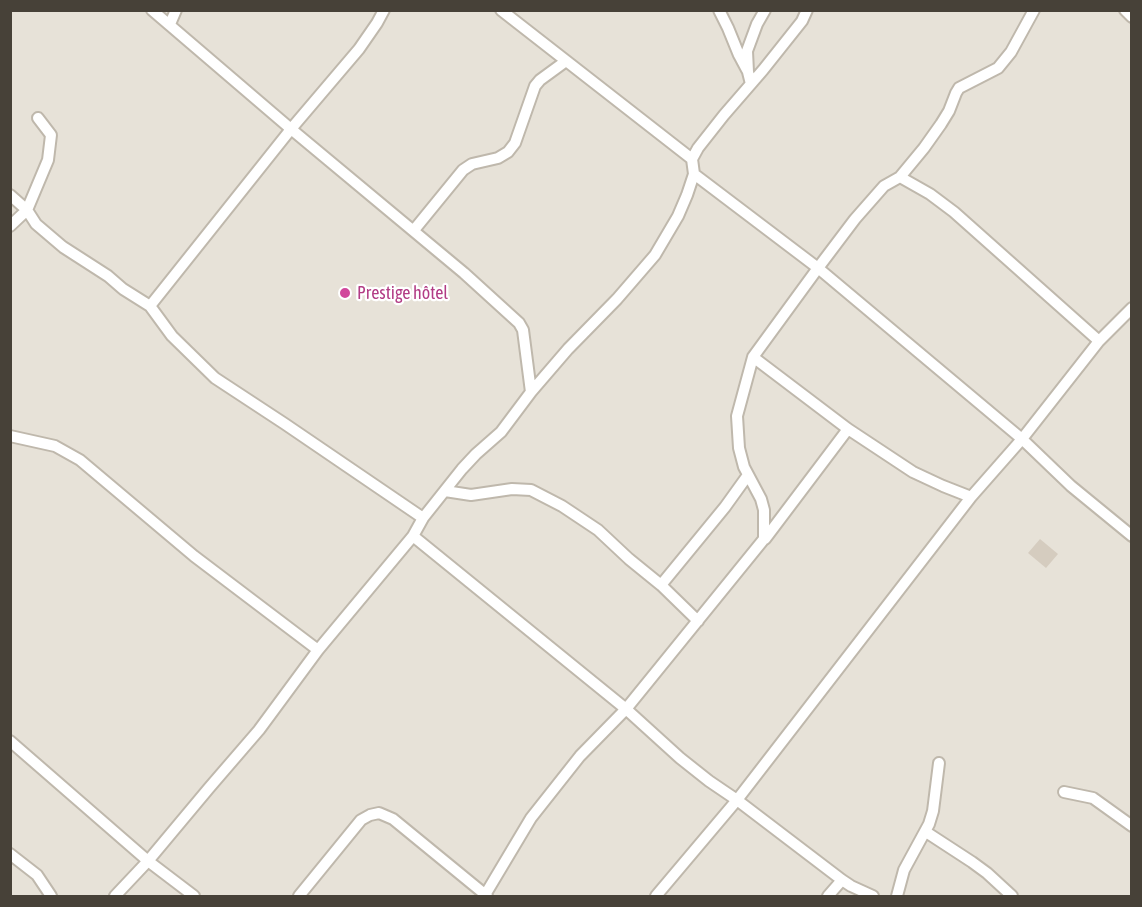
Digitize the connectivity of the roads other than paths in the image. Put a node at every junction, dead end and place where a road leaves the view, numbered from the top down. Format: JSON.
{"nodes":[{"id":1,"x":152,"y":10,"type":"edge"},
{"id":2,"x":176,"y":10,"type":"edge"},
{"id":3,"x":384,"y":10,"type":"edge"},
{"id":4,"x":501,"y":10,"type":"edge"},
{"id":5,"x":719,"y":10,"type":"edge"},
{"id":6,"x":765,"y":10,"type":"edge"},
{"id":7,"x":807,"y":10,"type":"edge"},
{"id":8,"x":1034,"y":10,"type":"edge"},
{"id":9,"x":1125,"y":10,"type":"edge"},
{"id":10,"x":1131,"y":17,"type":"edge"},
{"id":11,"x":170,"y":24,"type":"junction"},
{"id":12,"x":566,"y":61,"type":"junction"},
{"id":13,"x":747,"y":72,"type":"junction"},
{"id":14,"x":751,"y":84,"type":"junction"},
{"id":15,"x":38,"y":117,"type":"dead end"},
{"id":16,"x":291,"y":129,"type":"junction"},
{"id":17,"x":692,"y":159,"type":"junction"},
{"id":18,"x":693,"y":174,"type":"junction"},
{"id":19,"x":900,"y":177,"type":"junction"},
{"id":20,"x":10,"y":195,"type":"edge"},
{"id":21,"x":27,"y":210,"type":"junction"},
{"id":22,"x":10,"y":226,"type":"edge"},
{"id":23,"x":414,"y":230,"type":"junction"},
{"id":24,"x":818,"y":268,"type":"junction"},
{"id":25,"x":150,"y":306,"type":"junction"},
{"id":26,"x":1131,"y":308,"type":"edge"},
{"id":27,"x":1099,"y":341,"type":"junction"},
{"id":28,"x":753,"y":357,"type":"junction"},
{"id":29,"x":531,"y":392,"type":"junction"},
{"id":30,"x":848,"y":429,"type":"junction"},
{"id":31,"x":10,"y":436,"type":"edge"},
{"id":32,"x":1022,"y":439,"type":"junction"},
{"id":33,"x":748,"y":475,"type":"junction"},
{"id":34,"x":445,"y":491,"type":"junction"},
{"id":35,"x":971,"y":497,"type":"junction"},
{"id":36,"x":423,"y":518,"type":"junction"},
{"id":37,"x":413,"y":536,"type":"junction"},
{"id":38,"x":1131,"y":536,"type":"edge"},
{"id":39,"x":764,"y":539,"type":"junction"},
{"id":40,"x":661,"y":585,"type":"junction"},
{"id":41,"x":698,"y":621,"type":"junction"},
{"id":42,"x":318,"y":650,"type":"junction"},
{"id":43,"x":626,"y":709,"type":"junction"},
{"id":44,"x":10,"y":741,"type":"edge"},
{"id":45,"x":939,"y":763,"type":"dead end"},
{"id":46,"x":1064,"y":792,"type":"dead end"},
{"id":47,"x":737,"y":800,"type":"junction"},
{"id":48,"x":1131,"y":826,"type":"edge"},
{"id":49,"x":926,"y":832,"type":"junction"},
{"id":50,"x":10,"y":854,"type":"edge"},
{"id":51,"x":148,"y":861,"type":"junction"},
{"id":52,"x":842,"y":880,"type":"junction"},
{"id":53,"x":486,"y":896,"type":"edge"},
{"id":54,"x":51,"y":897,"type":"edge"},
{"id":55,"x":115,"y":897,"type":"edge"},
{"id":56,"x":194,"y":897,"type":"edge"},
{"id":57,"x":299,"y":897,"type":"edge"},
{"id":58,"x":656,"y":897,"type":"edge"},
{"id":59,"x":828,"y":897,"type":"edge"},
{"id":60,"x":873,"y":897,"type":"edge"},
{"id":61,"x":897,"y":897,"type":"edge"},
{"id":62,"x":1012,"y":897,"type":"edge"}],
"edges":[{"from":1,"to":11,"type":"street"},
{"from":2,"to":11,"type":"street"},
{"from":3,"to":16,"type":"street"},
{"from":4,"to":12,"type":"street"},
{"from":5,"to":13,"type":"street"},
{"from":6,"to":13,"type":"street"},
{"from":7,"to":14,"type":"street"},
{"from":8,"to":19,"type":"street"},
{"from":9,"to":10,"type":"street"},
{"from":11,"to":16,"type":"street"},
{"from":12,"to":17,"type":"street"},
{"from":12,"to":23,"type":"street"},
{"from":13,"to":14,"type":"street"},
{"from":14,"to":17,"type":"street"},
{"from":15,"to":21,"type":"street"},
{"from":16,"to":23,"type":"street"},
{"from":16,"to":25,"type":"street"},
{"from":17,"to":18,"type":"street"},
{"from":18,"to":24,"type":"street"},
{"from":18,"to":29,"type":"street"},
{"from":19,"to":24,"type":"street"},
{"from":19,"to":27,"type":"street"},
{"from":20,"to":21,"type":"street"},
{"from":21,"to":22,"type":"street"},
{"from":21,"to":25,"type":"street"},
{"from":23,"to":29,"type":"street"},
{"from":24,"to":28,"type":"street"},
{"from":24,"to":32,"type":"street"},
{"from":25,"to":36,"type":"street"},
{"from":26,"to":27,"type":"street"},
{"from":27,"to":32,"type":"street"},
{"from":28,"to":30,"type":"street"},
{"from":28,"to":33,"type":"street"},
{"from":29,"to":34,"type":"street"},
{"from":30,"to":35,"type":"street"},
{"from":30,"to":39,"type":"street"},
{"from":31,"to":42,"type":"street"},
{"from":32,"to":35,"type":"street"},
{"from":32,"to":38,"type":"street"},
{"from":33,"to":39,"type":"street"},
{"from":33,"to":40,"type":"street"},
{"from":34,"to":36,"type":"street"},
{"from":34,"to":40,"type":"street"},
{"from":35,"to":47,"type":"street"},
{"from":36,"to":37,"type":"street"},
{"from":37,"to":42,"type":"street"},
{"from":37,"to":43,"type":"street"},
{"from":39,"to":41,"type":"street"},
{"from":40,"to":41,"type":"street"},
{"from":41,"to":43,"type":"street"},
{"from":42,"to":51,"type":"street"},
{"from":43,"to":47,"type":"street"},
{"from":43,"to":53,"type":"street"},
{"from":44,"to":51,"type":"street"},
{"from":45,"to":49,"type":"street"},
{"from":46,"to":48,"type":"street"},
{"from":47,"to":52,"type":"street"},
{"from":47,"to":58,"type":"street"},
{"from":49,"to":61,"type":"street"},
{"from":49,"to":62,"type":"street"},
{"from":50,"to":54,"type":"street"},
{"from":51,"to":55,"type":"street"},
{"from":51,"to":56,"type":"street"},
{"from":52,"to":59,"type":"street"},
{"from":52,"to":60,"type":"street"},
{"from":53,"to":57,"type":"street"}]}
